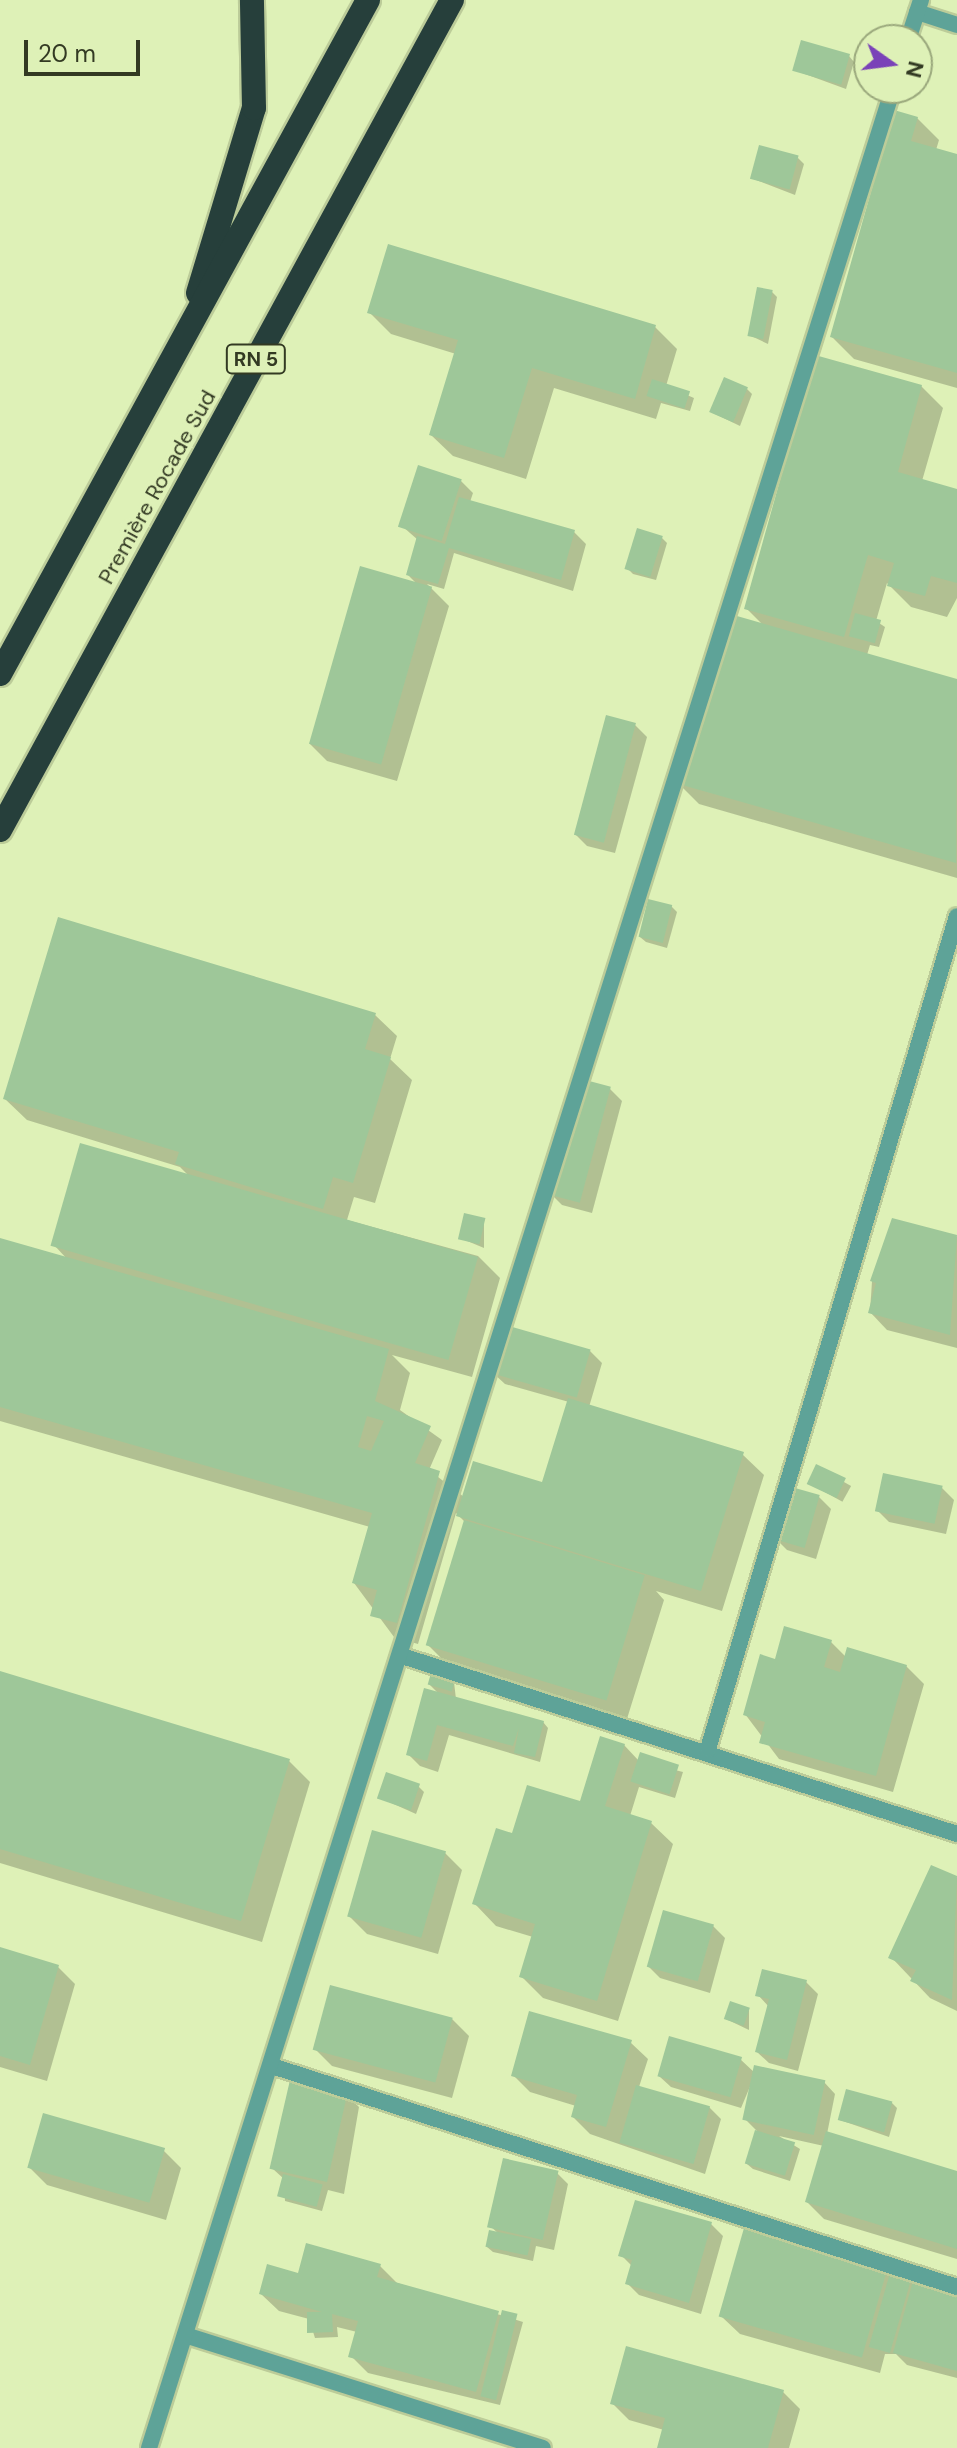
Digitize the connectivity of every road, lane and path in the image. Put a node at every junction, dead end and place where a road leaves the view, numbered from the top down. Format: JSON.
{"nodes":[{"id":1,"x":252,"y":0,"type":"edge"},
{"id":2,"x":368,"y":0,"type":"edge"},
{"id":3,"x":452,"y":0,"type":"edge"},
{"id":4,"x":919,"y":6,"type":"edge"},
{"id":5,"x":957,"y":25,"type":"edge"},
{"id":6,"x":888,"y":104,"type":"edge"},
{"id":7,"x":175,"y":359,"type":"junction"},
{"id":8,"x":0,"y":674,"type":"edge"},
{"id":9,"x":0,"y":830,"type":"edge"},
{"id":10,"x":957,"y":916,"type":"edge"},
{"id":11,"x":402,"y":1656,"type":"junction"},
{"id":12,"x":708,"y":1749,"type":"junction"},
{"id":13,"x":957,"y":1834,"type":"edge"},
{"id":14,"x":272,"y":2066,"type":"junction"},
{"id":15,"x":957,"y":2287,"type":"edge"},
{"id":16,"x":185,"y":2335,"type":"junction"},
{"id":17,"x":149,"y":2448,"type":"edge"},
{"id":18,"x":543,"y":2448,"type":"edge"}],
"edges":[{"from":1,"to":7,"type":"highway"},
{"from":2,"to":7,"type":"highway","name":"Première Rocade Sud"},
{"from":3,"to":9,"type":"highway","name":"Première Rocade Sud","number":"RN 5"},
{"from":4,"to":5,"type":"street"},
{"from":6,"to":11,"type":"street"},
{"from":7,"to":8,"type":"highway","name":"Première Rocade Sud"},
{"from":10,"to":12,"type":"street"},
{"from":11,"to":12,"type":"street"},
{"from":11,"to":14,"type":"street"},
{"from":12,"to":13,"type":"street"},
{"from":14,"to":15,"type":"street"},
{"from":14,"to":16,"type":"street"},
{"from":16,"to":17,"type":"street"},
{"from":16,"to":18,"type":"street"}]}
